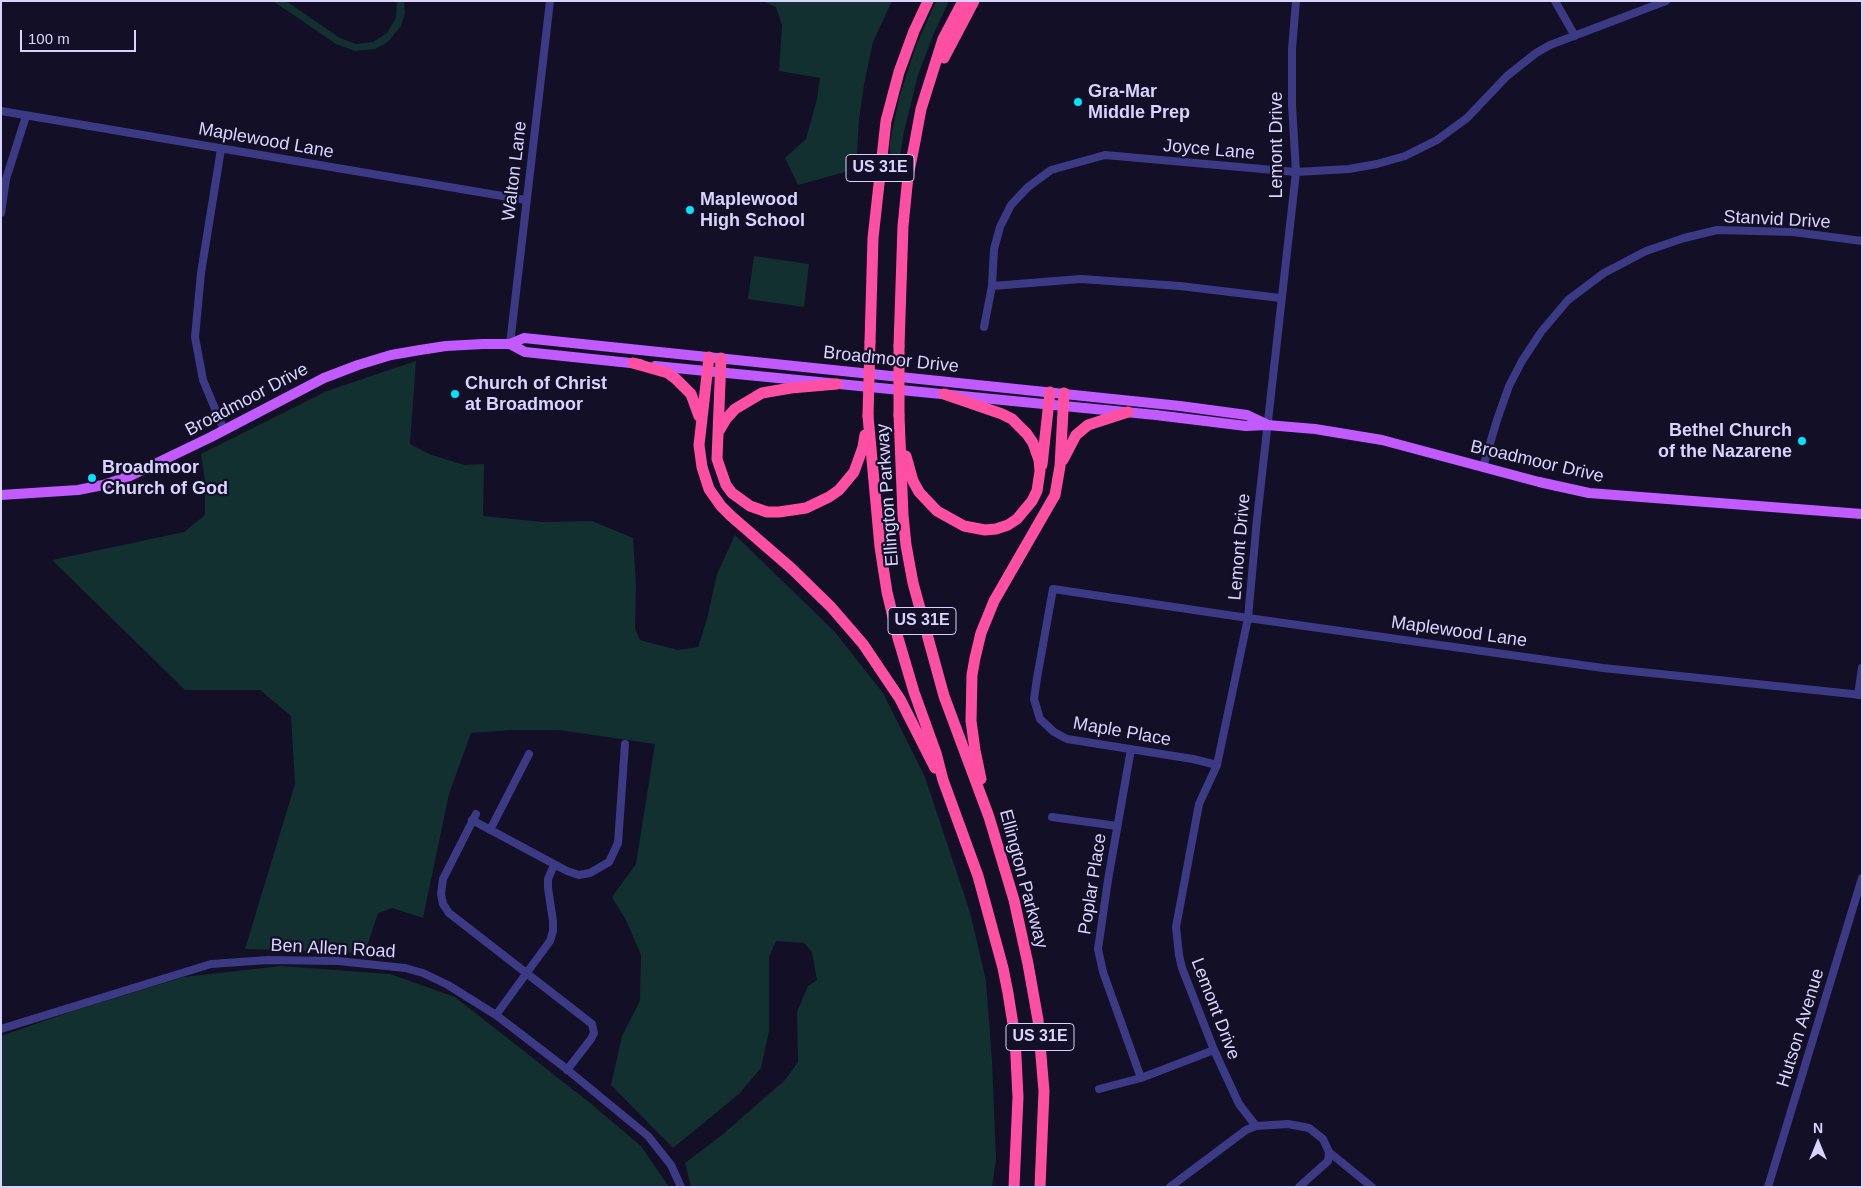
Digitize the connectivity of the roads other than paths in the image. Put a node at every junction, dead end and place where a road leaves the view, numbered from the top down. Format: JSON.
{"nodes":[{"id":1,"x":550,"y":1,"type":"edge"},
{"id":2,"x":928,"y":1,"type":"edge"},
{"id":3,"x":963,"y":1,"type":"edge"},
{"id":4,"x":974,"y":1,"type":"edge"},
{"id":5,"x":1296,"y":1,"type":"edge"},
{"id":6,"x":1555,"y":1,"type":"edge"},
{"id":7,"x":1666,"y":1,"type":"edge"},
{"id":8,"x":1575,"y":36,"type":"junction"},
{"id":9,"x":921,"y":109,"type":"junction"},
{"id":10,"x":1,"y":111,"type":"edge"},
{"id":11,"x":26,"y":116,"type":"junction"},
{"id":12,"x":221,"y":149,"type":"junction"},
{"id":13,"x":1296,"y":172,"type":"junction"},
{"id":14,"x":526,"y":200,"type":"junction"},
{"id":15,"x":1,"y":213,"type":"edge"},
{"id":16,"x":1862,"y":241,"type":"edge"},
{"id":17,"x":992,"y":286,"type":"junction"},
{"id":18,"x":1280,"y":298,"type":"junction"},
{"id":19,"x":984,"y":326,"type":"dead end"},
{"id":20,"x":510,"y":344,"type":"junction"},
{"id":21,"x":715,"y":358,"type":"junction"},
{"id":22,"x":633,"y":364,"type":"junction"},
{"id":23,"x":708,"y":371,"type":"junction"},
{"id":24,"x":720,"y":372,"type":"junction"},
{"id":25,"x":837,"y":384,"type":"junction"},
{"id":26,"x":1050,"y":392,"type":"junction"},
{"id":27,"x":1064,"y":393,"type":"junction"},
{"id":28,"x":944,"y":394,"type":"junction"},
{"id":29,"x":1050,"y":405,"type":"junction"},
{"id":30,"x":1064,"y":406,"type":"junction"},
{"id":31,"x":1128,"y":412,"type":"junction"},
{"id":32,"x":899,"y":415,"type":"junction"},
{"id":33,"x":868,"y":416,"type":"junction"},
{"id":34,"x":701,"y":421,"type":"junction"},
{"id":35,"x":1267,"y":425,"type":"junction"},
{"id":36,"x":224,"y":430,"type":"junction"},
{"id":37,"x":717,"y":438,"type":"junction"},
{"id":38,"x":1060,"y":466,"type":"junction"},
{"id":39,"x":1483,"y":467,"type":"junction"},
{"id":40,"x":1040,"y":480,"type":"junction"},
{"id":41,"x":1,"y":495,"type":"edge"},
{"id":42,"x":1862,"y":514,"type":"edge"},
{"id":43,"x":1053,"y":589,"type":"joint"},
{"id":44,"x":1248,"y":618,"type":"junction"},
{"id":45,"x":1862,"y":668,"type":"edge"},
{"id":46,"x":1860,"y":695,"type":"edge"},
{"id":47,"x":625,"y":744,"type":"dead end"},
{"id":48,"x":1131,"y":749,"type":"junction"},
{"id":49,"x":529,"y":754,"type":"dead end"},
{"id":50,"x":1217,"y":765,"type":"junction"},
{"id":51,"x":943,"y":780,"type":"junction"},
{"id":52,"x":989,"y":818,"type":"junction"},
{"id":53,"x":1052,"y":818,"type":"dead end"},
{"id":54,"x":1117,"y":826,"type":"junction"},
{"id":55,"x":490,"y":830,"type":"junction"},
{"id":56,"x":554,"y":865,"type":"junction"},
{"id":57,"x":1862,"y":878,"type":"edge"},
{"id":58,"x":527,"y":973,"type":"junction"},
{"id":59,"x":496,"y":1015,"type":"junction"},
{"id":60,"x":1,"y":1029,"type":"edge"},
{"id":61,"x":1214,"y":1050,"type":"junction"},
{"id":62,"x":567,"y":1070,"type":"junction"},
{"id":63,"x":1141,"y":1078,"type":"junction"},
{"id":64,"x":1099,"y":1089,"type":"dead end"},
{"id":65,"x":1256,"y":1126,"type":"junction"},
{"id":66,"x":1329,"y":1152,"type":"junction"},
{"id":67,"x":1302,"y":1186,"type":"edge"},
{"id":68,"x":681,"y":1187,"type":"edge"},
{"id":69,"x":1014,"y":1187,"type":"edge"},
{"id":70,"x":1040,"y":1187,"type":"edge"},
{"id":71,"x":1170,"y":1187,"type":"edge"},
{"id":72,"x":1372,"y":1187,"type":"edge"},
{"id":73,"x":1768,"y":1187,"type":"edge"}],
"edges":[{"from":1,"to":14,"type":"street","name":"Walton Lane"},
{"from":2,"to":33,"type":"highway","name":"Ellington Parkway","number":"US 31E","bridge":true},
{"from":3,"to":9,"type":"highway","name":"Ellington Parkway","number":"US 31E"},
{"from":4,"to":9,"type":"highway"},
{"from":5,"to":13,"type":"street","name":"Lemont Drive"},
{"from":6,"to":8,"type":"street"},
{"from":7,"to":8,"type":"street","name":"Joyce Lane"},
{"from":8,"to":13,"type":"street","name":"Joyce Lane"},
{"from":9,"to":32,"type":"highway","name":"Ellington Parkway","number":"US 31E","bridge":true},
{"from":10,"to":11,"type":"street","name":"Maplewood Lane"},
{"from":11,"to":12,"type":"street","name":"Maplewood Lane"},
{"from":11,"to":15,"type":"street"},
{"from":12,"to":14,"type":"street","name":"Maplewood Lane"},
{"from":12,"to":36,"type":"street"},
{"from":13,"to":17,"type":"street","name":"Joyce Lane"},
{"from":13,"to":18,"type":"street","name":"Lemont Drive"},
{"from":14,"to":20,"type":"street","name":"Walton Lane"},
{"from":16,"to":39,"type":"street","name":"Stanvid Drive"},
{"from":17,"to":18,"type":"street"},
{"from":17,"to":19,"type":"street","name":"Joyce Lane"},
{"from":18,"to":35,"type":"street","name":"Lemont Drive"},
{"from":20,"to":21,"type":"main road","name":"Broadmoor Drive"},
{"from":20,"to":22,"type":"main road","name":"Broadmoor Drive"},
{"from":20,"to":36,"type":"main road","name":"Broadmoor Drive"},
{"from":21,"to":23,"type":"highway"},
{"from":21,"to":24,"type":"highway"},
{"from":21,"to":26,"type":"main road","name":"Broadmoor Drive"},
{"from":22,"to":23,"type":"main road","name":"Broadmoor Drive"},
{"from":22,"to":34,"type":"highway"},
{"from":23,"to":24,"type":"main road","name":"Broadmoor Drive"},
{"from":23,"to":34,"type":"highway"},
{"from":24,"to":25,"type":"main road","name":"Broadmoor Drive"},
{"from":24,"to":37,"type":"highway"},
{"from":25,"to":28,"type":"main road","name":"Broadmoor Drive"},
{"from":25,"to":37,"type":"highway"},
{"from":26,"to":27,"type":"main road","name":"Broadmoor Drive"},
{"from":26,"to":29,"type":"highway"},
{"from":27,"to":30,"type":"highway"},
{"from":27,"to":35,"type":"main road","name":"Broadmoor Drive"},
{"from":28,"to":29,"type":"main road","name":"Broadmoor Drive"},
{"from":28,"to":40,"type":"highway"},
{"from":29,"to":30,"type":"main road","name":"Broadmoor Drive"},
{"from":29,"to":40,"type":"highway"},
{"from":30,"to":31,"type":"main road","name":"Broadmoor Drive"},
{"from":30,"to":38,"type":"highway"},
{"from":31,"to":35,"type":"main road","name":"Broadmoor Drive"},
{"from":31,"to":38,"type":"highway"},
{"from":32,"to":40,"type":"highway"},
{"from":32,"to":52,"type":"highway","name":"Ellington Parkway","number":"US 31E"},
{"from":33,"to":37,"type":"highway"},
{"from":33,"to":51,"type":"highway","name":"Ellington Parkway","number":"US 31E"},
{"from":34,"to":51,"type":"highway"},
{"from":35,"to":39,"type":"main road","name":"Broadmoor Drive"},
{"from":35,"to":44,"type":"street","name":"Lemont Drive"},
{"from":36,"to":41,"type":"main road","name":"Broadmoor Drive"},
{"from":38,"to":52,"type":"highway"},
{"from":39,"to":42,"type":"main road","name":"Broadmoor Drive"},
{"from":43,"to":44,"type":"street","name":"Maplewood Lane"},
{"from":43,"to":48,"type":"street","name":"Maple Place"},
{"from":44,"to":46,"type":"street","name":"Maplewood Lane"},
{"from":44,"to":50,"type":"street","name":"Lemont Drive"},
{"from":45,"to":46,"type":"street"},
{"from":47,"to":56,"type":"street"},
{"from":48,"to":50,"type":"street","name":"Maple Place"},
{"from":48,"to":54,"type":"street","name":"Poplar Place"},
{"from":49,"to":55,"type":"street"},
{"from":50,"to":61,"type":"street","name":"Lemont Drive"},
{"from":51,"to":69,"type":"highway","name":"Ellington Parkway","number":"US 31E"},
{"from":52,"to":70,"type":"highway","name":"Ellington Parkway","number":"US 31E"},
{"from":53,"to":54,"type":"street"},
{"from":54,"to":63,"type":"street","name":"Poplar Place"},
{"from":55,"to":56,"type":"street"},
{"from":55,"to":58,"type":"street"},
{"from":56,"to":58,"type":"street"},
{"from":57,"to":73,"type":"street","name":"Hutson Avenue"},
{"from":58,"to":59,"type":"street"},
{"from":58,"to":62,"type":"street"},
{"from":59,"to":60,"type":"street","name":"Ben Allen Road"},
{"from":59,"to":62,"type":"street","name":"Ben Allen Road"},
{"from":61,"to":63,"type":"street"},
{"from":61,"to":65,"type":"street","name":"Lemont Drive"},
{"from":62,"to":68,"type":"street","name":"Ben Allen Road"},
{"from":63,"to":64,"type":"street"},
{"from":65,"to":66,"type":"street"},
{"from":65,"to":71,"type":"street"},
{"from":66,"to":67,"type":"street"},
{"from":66,"to":72,"type":"street"}]}
